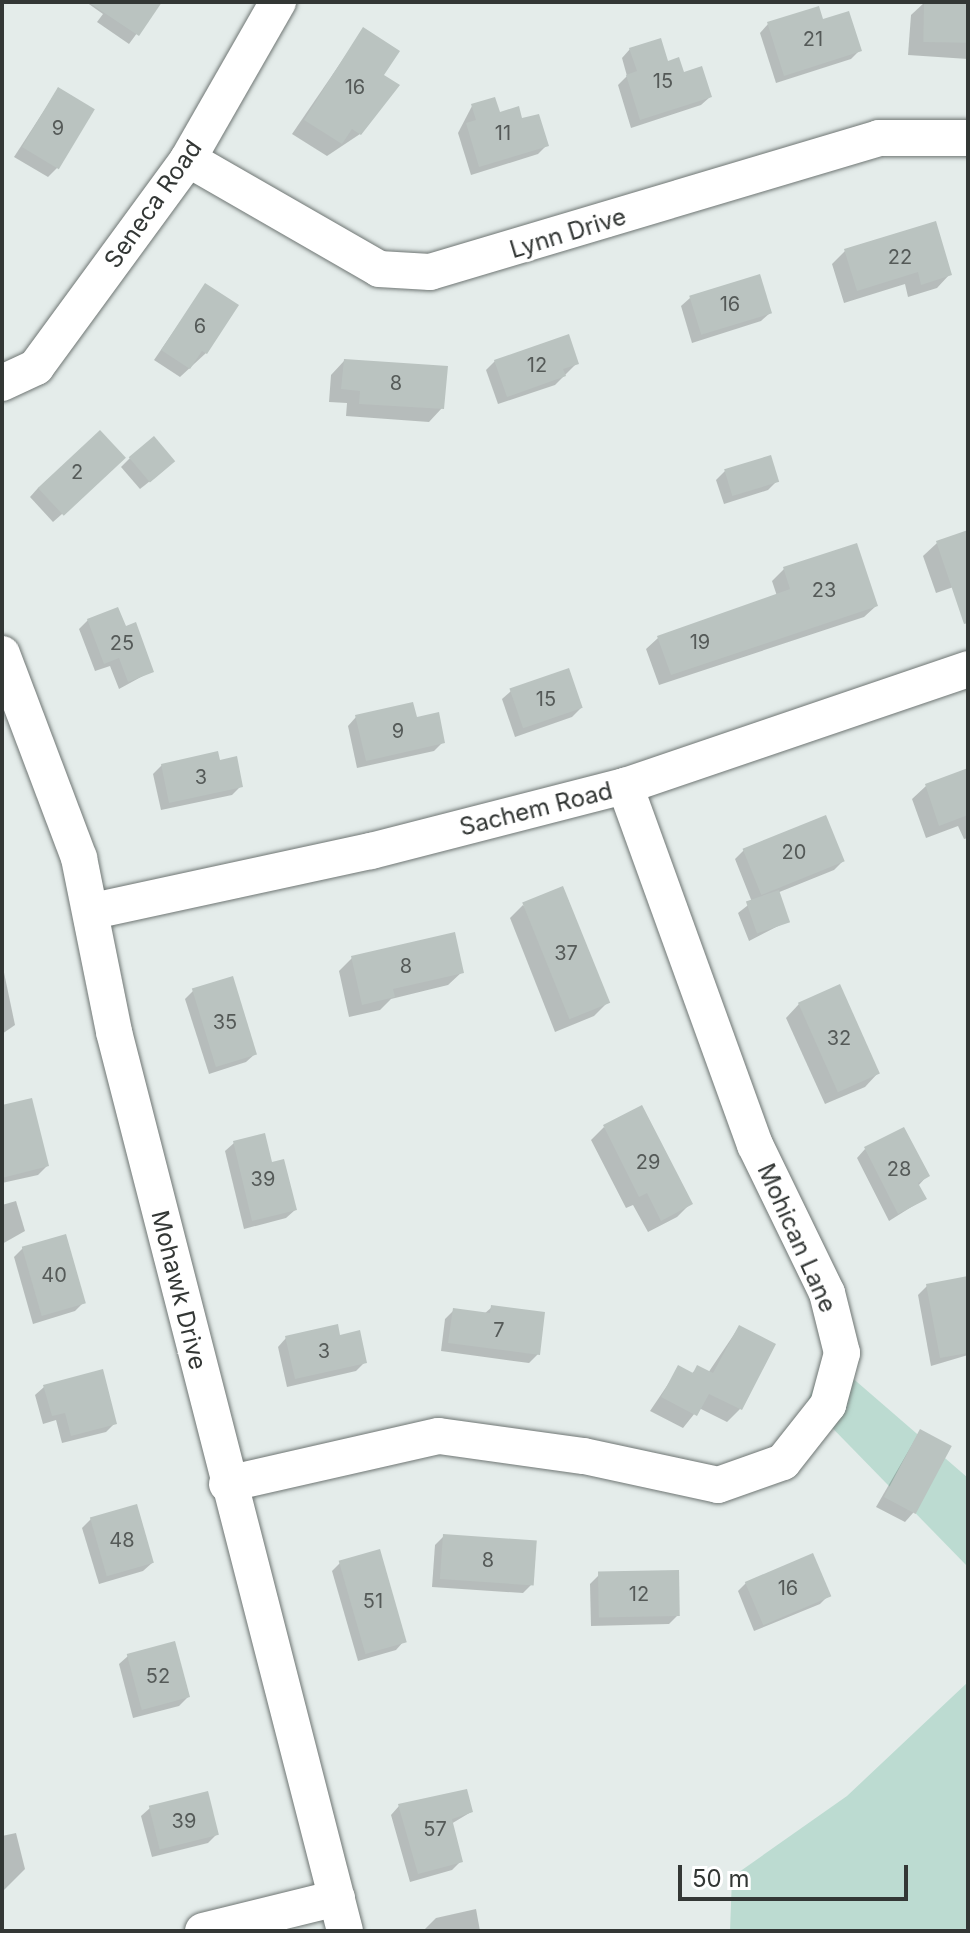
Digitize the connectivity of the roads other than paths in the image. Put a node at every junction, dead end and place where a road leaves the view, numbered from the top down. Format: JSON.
{"nodes":[{"id":1,"x":278,"y":2,"type":"edge"},
{"id":2,"x":968,"y":138,"type":"edge"},
{"id":3,"x":188,"y":159,"type":"junction"},
{"id":4,"x":2,"y":383,"type":"edge"},
{"id":5,"x":2,"y":654,"type":"edge"},
{"id":6,"x":968,"y":669,"type":"edge"},
{"id":7,"x":625,"y":786,"type":"junction"},
{"id":8,"x":93,"y":911,"type":"junction"},
{"id":9,"x":227,"y":1484,"type":"junction"},
{"id":10,"x":341,"y":1915,"type":"edge"},
{"id":11,"x":203,"y":1931,"type":"edge"}],
"edges":[{"from":1,"to":3,"type":"street","name":"Seneca Road"},
{"from":2,"to":3,"type":"street","name":"Lynn Drive"},
{"from":3,"to":4,"type":"street","name":"Seneca Road"},
{"from":5,"to":8,"type":"street","name":"Mohawk Drive"},
{"from":6,"to":7,"type":"street","name":"Sachem Road"},
{"from":7,"to":8,"type":"street","name":"Sachem Road"},
{"from":7,"to":9,"type":"street","name":"Mohican Lane"},
{"from":8,"to":9,"type":"street","name":"Mohawk Drive"},
{"from":9,"to":10,"type":"street","name":"Mohawk Drive"},
{"from":10,"to":11,"type":"street"}]}
